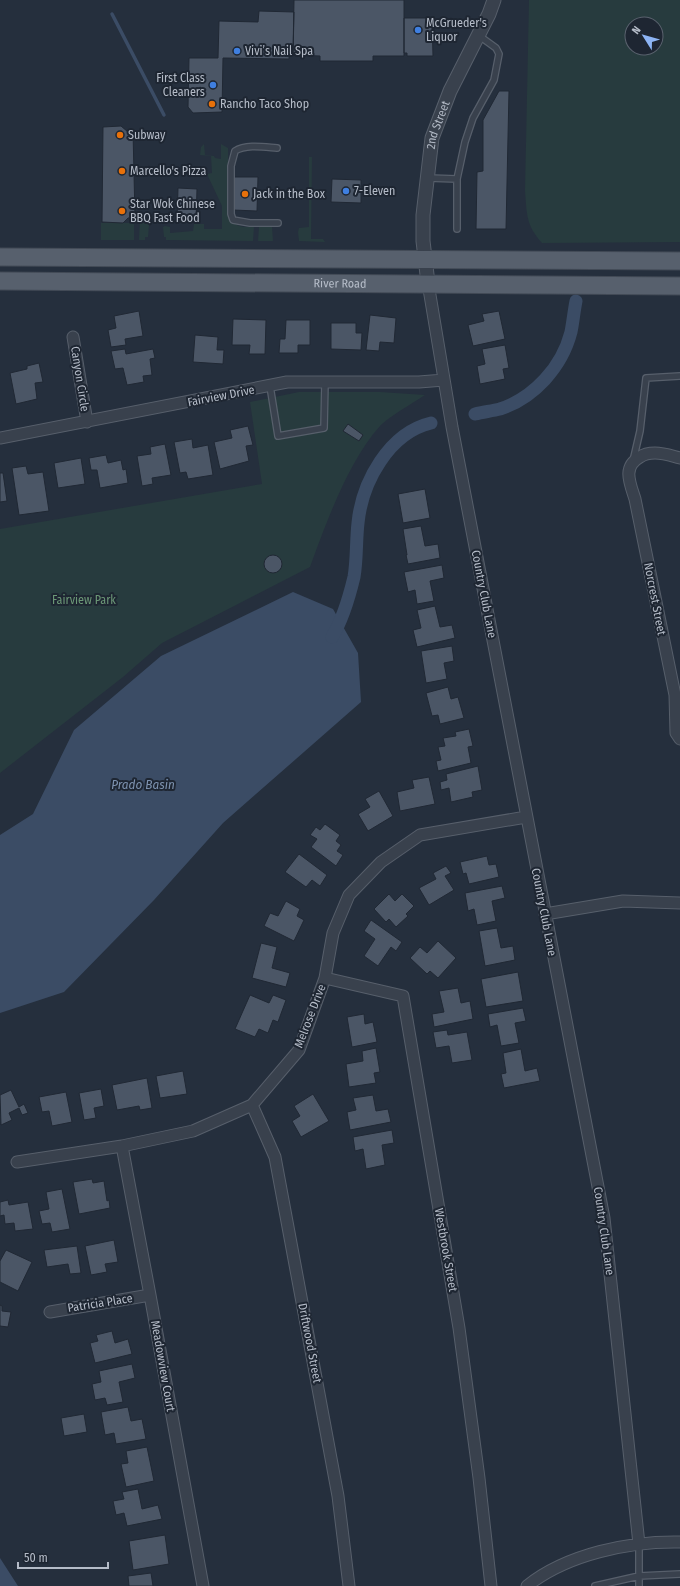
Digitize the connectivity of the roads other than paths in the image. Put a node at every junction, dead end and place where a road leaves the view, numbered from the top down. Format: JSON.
{"nodes":[{"id":1,"x":494,"y":0,"type":"edge"},
{"id":2,"x":478,"y":35,"type":"junction"},
{"id":3,"x":277,"y":148,"type":"dead end"},
{"id":4,"x":427,"y":178,"type":"junction"},
{"id":5,"x":457,"y":179,"type":"junction"},
{"id":6,"x":278,"y":223,"type":"dead end"},
{"id":7,"x":457,"y":229,"type":"dead end"},
{"id":8,"x":0,"y":257,"type":"edge"},
{"id":9,"x":426,"y":260,"type":"junction"},
{"id":10,"x":680,"y":261,"type":"edge"},
{"id":11,"x":0,"y":281,"type":"edge"},
{"id":12,"x":428,"y":283,"type":"junction"},
{"id":13,"x":680,"y":286,"type":"edge"},
{"id":14,"x":73,"y":337,"type":"dead end"},
{"id":15,"x":680,"y":376,"type":"edge"},
{"id":16,"x":444,"y":380,"type":"junction"},
{"id":17,"x":325,"y":382,"type":"junction"},
{"id":18,"x":270,"y":386,"type":"junction"},
{"id":19,"x":87,"y":422,"type":"junction"},
{"id":20,"x":0,"y":438,"type":"edge"},
{"id":21,"x":680,"y":458,"type":"edge"},
{"id":22,"x":633,"y":461,"type":"junction"},
{"id":23,"x":680,"y":739,"type":"edge"},
{"id":24,"x":526,"y":817,"type":"junction"},
{"id":25,"x":680,"y":903,"type":"edge"},
{"id":26,"x":545,"y":914,"type":"junction"},
{"id":27,"x":324,"y":978,"type":"junction"},
{"id":28,"x":252,"y":1105,"type":"junction"},
{"id":29,"x":122,"y":1146,"type":"junction"},
{"id":30,"x":17,"y":1162,"type":"dead end"},
{"id":31,"x":150,"y":1295,"type":"junction"},
{"id":32,"x":50,"y":1312,"type":"dead end"},
{"id":33,"x":680,"y":1542,"type":"edge"},
{"id":34,"x":639,"y":1544,"type":"junction"},
{"id":35,"x":680,"y":1574,"type":"edge"},
{"id":36,"x":639,"y":1576,"type":"junction"},
{"id":37,"x":203,"y":1586,"type":"edge"},
{"id":38,"x":349,"y":1586,"type":"edge"},
{"id":39,"x":491,"y":1586,"type":"edge"},
{"id":40,"x":527,"y":1586,"type":"edge"},
{"id":41,"x":595,"y":1586,"type":"edge"},
{"id":42,"x":639,"y":1586,"type":"edge"}],
"edges":[{"from":1,"to":2,"type":"street","name":"2nd Street"},
{"from":2,"to":4,"type":"street","name":"2nd Street"},
{"from":2,"to":5,"type":"lane"},
{"from":3,"to":6,"type":"lane"},
{"from":4,"to":5,"type":"lane"},
{"from":4,"to":9,"type":"street","name":"2nd Street"},
{"from":5,"to":7,"type":"lane"},
{"from":8,"to":9,"type":"main road","name":"River Road"},
{"from":9,"to":10,"type":"main road","name":"River Road"},
{"from":9,"to":12,"type":"street","name":"2nd Street"},
{"from":11,"to":12,"type":"main road","name":"River Road"},
{"from":12,"to":13,"type":"main road","name":"River Road"},
{"from":12,"to":16,"type":"street","name":"Country Club Lane"},
{"from":14,"to":19,"type":"street","name":"Canyon Circle"},
{"from":15,"to":22,"type":"lane"},
{"from":16,"to":17,"type":"street","name":"Fairview Drive"},
{"from":16,"to":24,"type":"street","name":"Country Club Lane"},
{"from":17,"to":18,"type":"street","name":"Fairview Drive"},
{"from":17,"to":18,"type":"lane"},
{"from":18,"to":19,"type":"street","name":"Fairview Drive"},
{"from":19,"to":20,"type":"street","name":"Fairview Drive"},
{"from":21,"to":22,"type":"street"},
{"from":22,"to":23,"type":"street","name":"Norcrest Street"},
{"from":24,"to":26,"type":"street","name":"Country Club Lane"},
{"from":24,"to":27,"type":"street","name":"Melrose Drive"},
{"from":25,"to":26,"type":"street"},
{"from":26,"to":34,"type":"street","name":"Country Club Lane"},
{"from":27,"to":28,"type":"street","name":"Melrose Drive"},
{"from":27,"to":39,"type":"street","name":"Westbrook Street"},
{"from":28,"to":29,"type":"street","name":"Melrose Drive"},
{"from":28,"to":38,"type":"street","name":"Driftwood Street"},
{"from":29,"to":30,"type":"street","name":"Melrose Drive"},
{"from":29,"to":31,"type":"street","name":"Meadowview Court"},
{"from":31,"to":32,"type":"street","name":"Patricia Place"},
{"from":31,"to":37,"type":"street","name":"Meadowview Court"},
{"from":33,"to":34,"type":"street"},
{"from":34,"to":36,"type":"lane"},
{"from":34,"to":40,"type":"street"},
{"from":35,"to":36,"type":"lane"},
{"from":36,"to":41,"type":"lane"},
{"from":36,"to":42,"type":"lane"}]}
